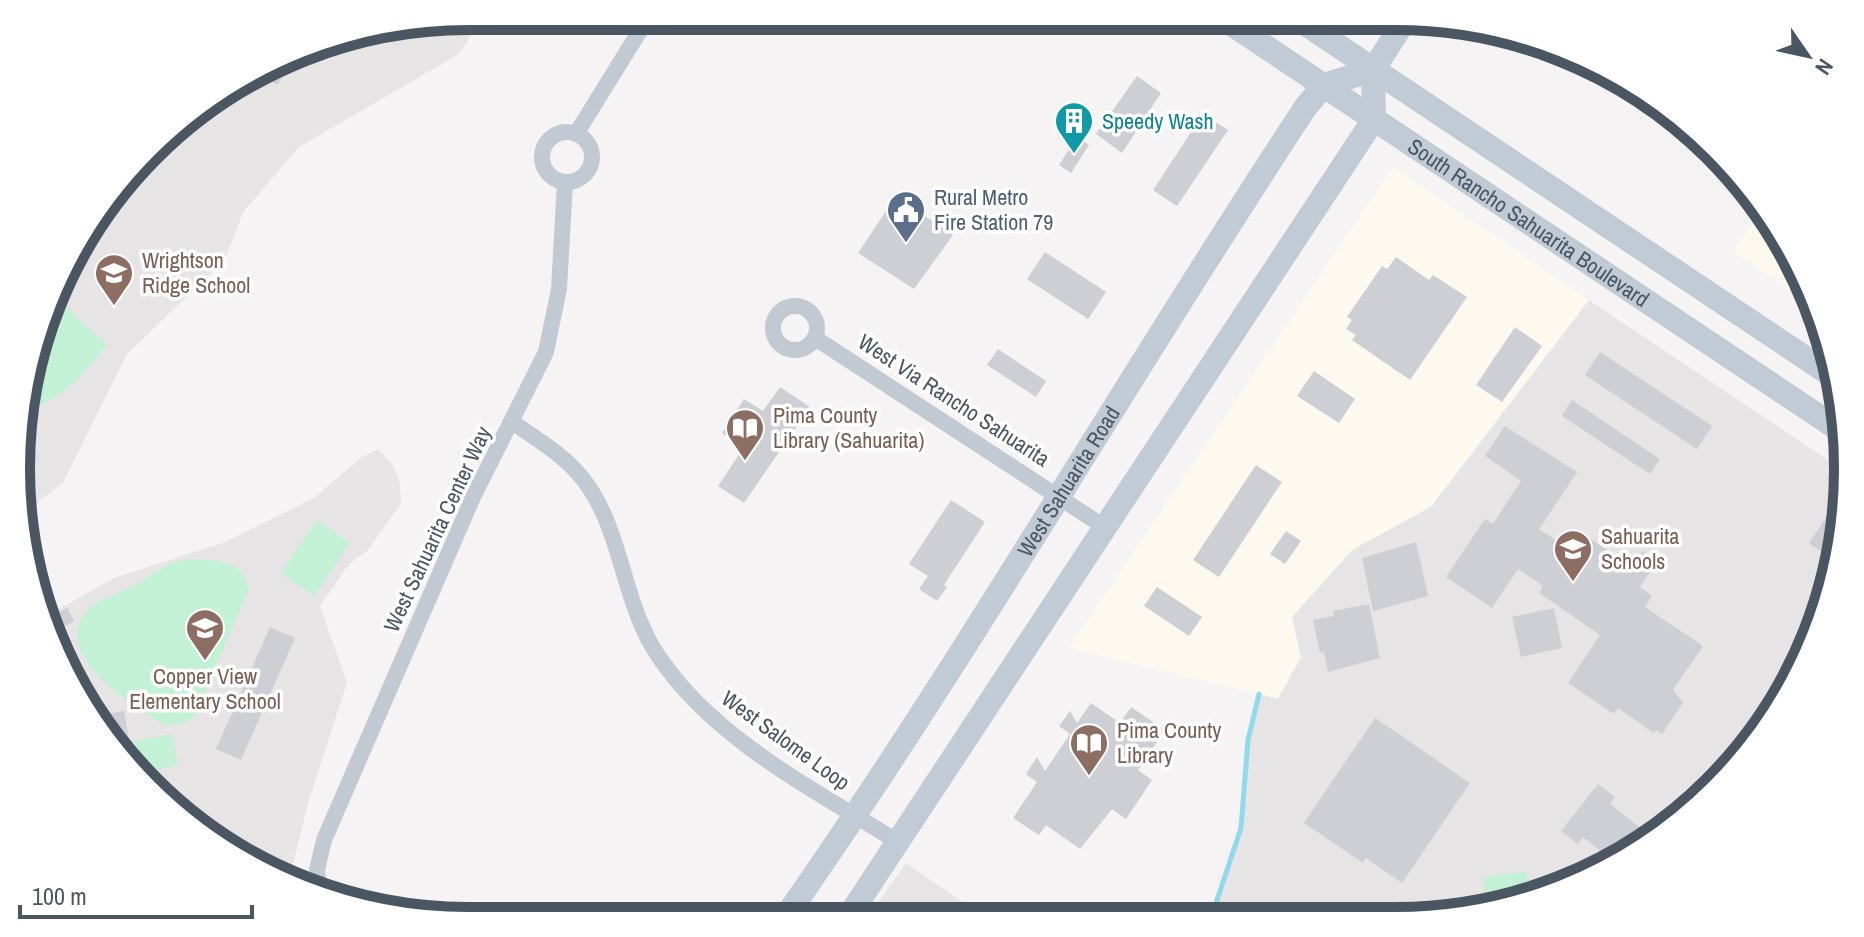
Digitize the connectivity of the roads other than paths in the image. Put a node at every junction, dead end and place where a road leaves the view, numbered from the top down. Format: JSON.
{"nodes":[{"id":1,"x":640,"y":30,"type":"edge"},
{"id":2,"x":1241,"y":30,"type":"edge"},
{"id":3,"x":1314,"y":30,"type":"edge"},
{"id":4,"x":1399,"y":30,"type":"edge"},
{"id":5,"x":1373,"y":70,"type":"junction"},
{"id":6,"x":1324,"y":85,"type":"junction"},
{"id":7,"x":1374,"y":119,"type":"junction"},
{"id":8,"x":576,"y":134,"type":"junction"},
{"id":9,"x":565,"y":182,"type":"junction"},
{"id":10,"x":815,"y":338,"type":"dead end"},
{"id":11,"x":1823,"y":369,"type":"edge"},
{"id":12,"x":512,"y":422,"type":"junction"},
{"id":13,"x":1831,"y":425,"type":"edge"},
{"id":14,"x":1061,"y":497,"type":"junction"},
{"id":15,"x":1106,"y":528,"type":"junction"},
{"id":16,"x":856,"y":816,"type":"junction"},
{"id":17,"x":898,"y":842,"type":"junction"},
{"id":18,"x":318,"y":880,"type":"edge"},
{"id":19,"x":792,"y":907,"type":"edge"},
{"id":20,"x":855,"y":907,"type":"edge"}],
"edges":[{"from":1,"to":8,"type":"street"},
{"from":2,"to":6,"type":"main road","name":"South Rancho Sahuarita Boulevard"},
{"from":3,"to":5,"type":"main road","name":"South Rancho Sahuarita Boulevard"},
{"from":4,"to":5,"type":"main road"},
{"from":5,"to":6,"type":"main road"},
{"from":5,"to":7,"type":"main road"},
{"from":5,"to":11,"type":"main road","name":"South Rancho Sahuarita Boulevard"},
{"from":6,"to":7,"type":"main road","name":"South Rancho Sahuarita Boulevard"},
{"from":6,"to":14,"type":"main road","name":"West Sahuarita Road"},
{"from":7,"to":13,"type":"main road","name":"South Rancho Sahuarita Boulevard"},
{"from":7,"to":15,"type":"main road"},
{"from":8,"to":9,"type":"street"},
{"from":8,"to":9,"type":"street"},
{"from":9,"to":12,"type":"street","name":"West Sahuarita Center Way"},
{"from":10,"to":14,"type":"street","name":"West Via Rancho Sahuarita"},
{"from":12,"to":16,"type":"street","name":"West Salome Loop"},
{"from":12,"to":18,"type":"street","name":"West Sahuarita Center Way"},
{"from":14,"to":15,"type":"street","name":"West Via Rancho Sahuarita"},
{"from":14,"to":16,"type":"main road","name":"West Sahuarita Road"},
{"from":15,"to":17,"type":"main road"},
{"from":16,"to":17,"type":"street","name":"West Salome Loop"},
{"from":16,"to":19,"type":"main road","name":"West Sahuarita Road"},
{"from":17,"to":20,"type":"main road"}]}
